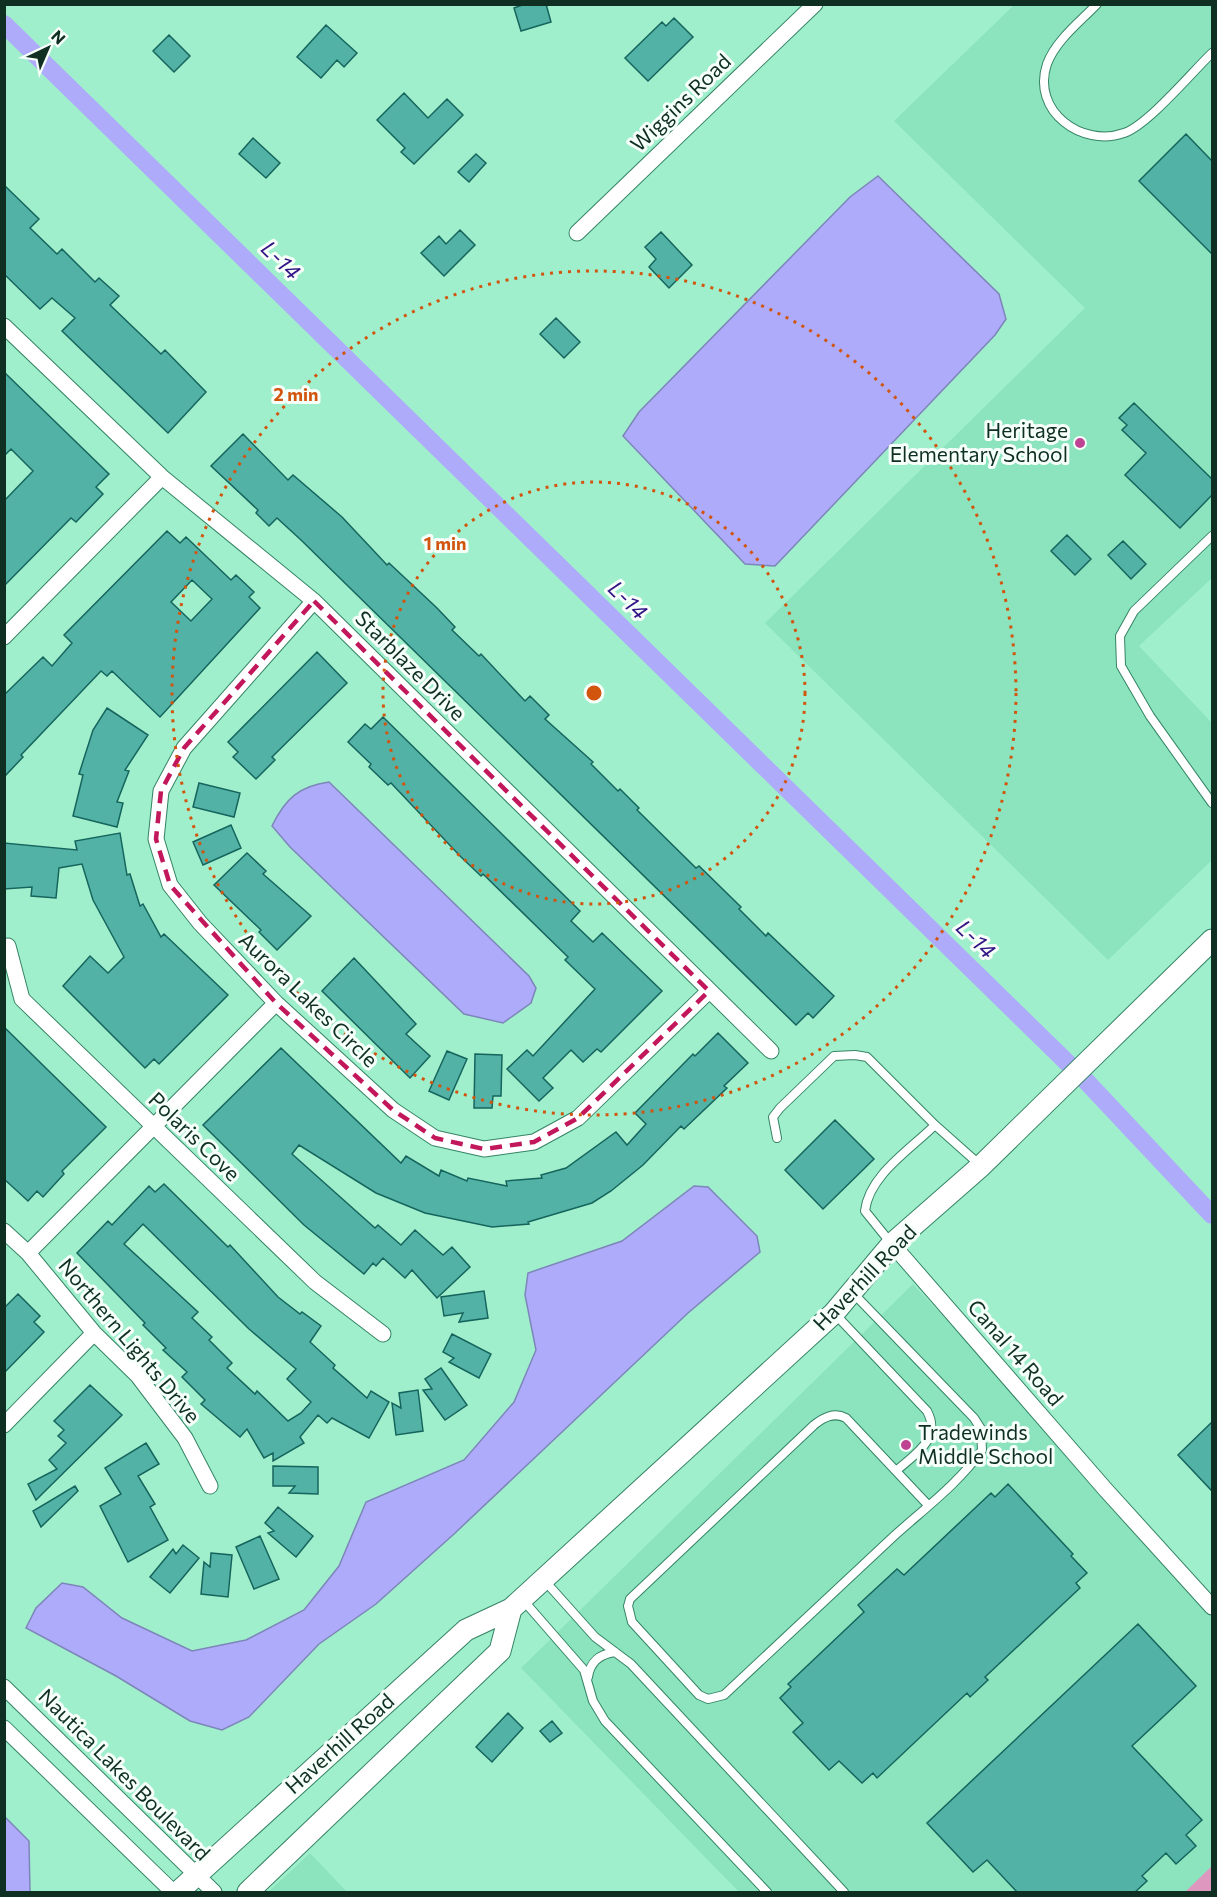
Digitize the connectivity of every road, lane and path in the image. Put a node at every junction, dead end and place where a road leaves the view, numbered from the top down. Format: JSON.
{"nodes":[{"id":1,"x":815,"y":4,"type":"edge"},
{"id":2,"x":1097,"y":4,"type":"edge"},
{"id":3,"x":1212,"y":53,"type":"edge"},
{"id":4,"x":577,"y":232,"type":"dead end"},
{"id":5,"x":4,"y":326,"type":"edge"},
{"id":6,"x":162,"y":477,"type":"junction"},
{"id":7,"x":1212,"y":536,"type":"edge"},
{"id":8,"x":314,"y":601,"type":"junction"},
{"id":9,"x":4,"y":637,"type":"edge"},
{"id":10,"x":1212,"y":803,"type":"edge"},
{"id":11,"x":1212,"y":940,"type":"edge"},
{"id":12,"x":8,"y":946,"type":"dead end"},
{"id":13,"x":709,"y":991,"type":"junction"},
{"id":14,"x":276,"y":1003,"type":"junction"},
{"id":15,"x":771,"y":1051,"type":"dead end"},
{"id":16,"x":935,"y":1125,"type":"junction"},
{"id":17,"x":153,"y":1127,"type":"junction"},
{"id":18,"x":777,"y":1138,"type":"dead end"},
{"id":19,"x":981,"y":1166,"type":"junction"},
{"id":20,"x":4,"y":1231,"type":"edge"},
{"id":21,"x":892,"y":1244,"type":"junction"},
{"id":22,"x":28,"y":1253,"type":"junction"},
{"id":23,"x":852,"y":1293,"type":"junction"},
{"id":24,"x":834,"y":1312,"type":"junction"},
{"id":25,"x":94,"y":1333,"type":"junction"},
{"id":26,"x":383,"y":1334,"type":"dead end"},
{"id":27,"x":4,"y":1425,"type":"edge"},
{"id":28,"x":896,"y":1471,"type":"junction"},
{"id":29,"x":210,"y":1486,"type":"dead end"},
{"id":30,"x":928,"y":1505,"type":"junction"},
{"id":31,"x":543,"y":1580,"type":"junction"},
{"id":32,"x":517,"y":1604,"type":"junction"},
{"id":33,"x":1212,"y":1607,"type":"edge"},
{"id":34,"x":615,"y":1652,"type":"junction"},
{"id":35,"x":588,"y":1680,"type":"junction"},
{"id":36,"x":4,"y":1687,"type":"edge"},
{"id":37,"x":4,"y":1728,"type":"edge"},
{"id":38,"x":196,"y":1875,"type":"junction"},
{"id":39,"x":173,"y":1893,"type":"edge"},
{"id":40,"x":178,"y":1893,"type":"edge"},
{"id":41,"x":214,"y":1893,"type":"edge"},
{"id":42,"x":248,"y":1893,"type":"edge"},
{"id":43,"x":767,"y":1893,"type":"edge"},
{"id":44,"x":844,"y":1893,"type":"edge"}],
"edges":[{"from":1,"to":4,"type":"street","name":"Wiggins Road"},
{"from":2,"to":3,"type":"lane"},
{"from":5,"to":6,"type":"street","name":"Starblaze Drive"},
{"from":6,"to":8,"type":"street","name":"Starblaze Drive"},
{"from":6,"to":9,"type":"street"},
{"from":7,"to":10,"type":"lane"},
{"from":8,"to":13,"type":"street","name":"Starblaze Drive"},
{"from":8,"to":14,"type":"street","name":"Aurora Lakes Circle"},
{"from":11,"to":19,"type":"street","name":"Haverhill Road"},
{"from":12,"to":17,"type":"street","name":"Polaris Cove"},
{"from":13,"to":14,"type":"street","name":"Aurora Lakes Circle"},
{"from":13,"to":15,"type":"street","name":"Starblaze Drive"},
{"from":14,"to":17,"type":"street"},
{"from":16,"to":18,"type":"lane"},
{"from":16,"to":19,"type":"lane"},
{"from":16,"to":21,"type":"lane"},
{"from":17,"to":22,"type":"street"},
{"from":17,"to":26,"type":"street","name":"Polaris Cove"},
{"from":19,"to":21,"type":"street","name":"Haverhill Road"},
{"from":20,"to":22,"type":"street","name":"Northern Lights Drive"},
{"from":21,"to":23,"type":"street","name":"Haverhill Road"},
{"from":21,"to":33,"type":"street","name":"Canal 14 Road"},
{"from":22,"to":25,"type":"street","name":"Northern Lights Drive"},
{"from":23,"to":24,"type":"street","name":"Haverhill Road"},
{"from":23,"to":30,"type":"lane"},
{"from":24,"to":28,"type":"lane"},
{"from":24,"to":31,"type":"street","name":"Haverhill Road"},
{"from":25,"to":27,"type":"street"},
{"from":25,"to":29,"type":"street","name":"Northern Lights Drive"},
{"from":28,"to":30,"type":"lane"},
{"from":28,"to":30,"type":"lane"},
{"from":31,"to":32,"type":"street","name":"Haverhill Road"},
{"from":31,"to":34,"type":"lane"},
{"from":32,"to":35,"type":"lane"},
{"from":32,"to":38,"type":"street","name":"Haverhill Road"},
{"from":32,"to":42,"type":"street","name":"Haverhill Road"},
{"from":34,"to":35,"type":"lane"},
{"from":34,"to":44,"type":"lane"},
{"from":35,"to":43,"type":"lane"},
{"from":36,"to":38,"type":"street","name":"Nautica Lakes Boulevard"},
{"from":37,"to":39,"type":"street"},
{"from":38,"to":40,"type":"street","name":"Haverhill Road"},
{"from":38,"to":41,"type":"street","name":"Nautica Lakes Boulevard"}]}
